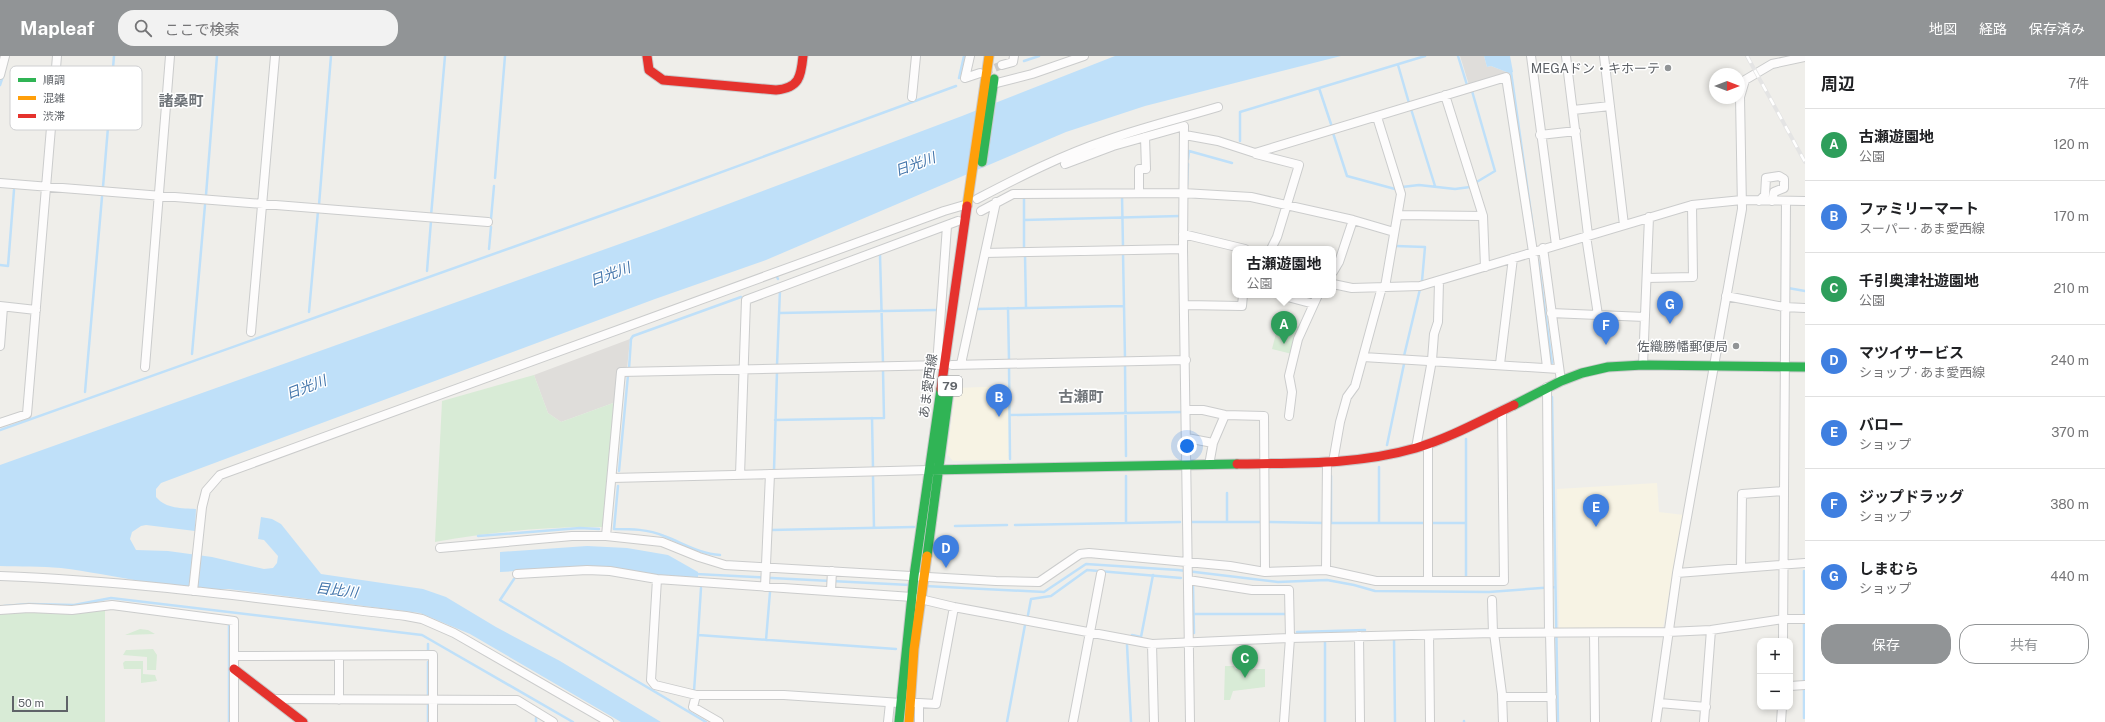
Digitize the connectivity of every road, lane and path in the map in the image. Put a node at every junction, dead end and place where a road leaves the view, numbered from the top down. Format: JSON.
{"nodes":[{"id":1,"x":5,"y":56,"type":"edge"},
{"id":2,"x":58,"y":56,"type":"edge"},
{"id":3,"x":170,"y":56,"type":"edge"},
{"id":4,"x":275,"y":56,"type":"edge"},
{"id":5,"x":647,"y":56,"type":"edge"},
{"id":6,"x":803,"y":56,"type":"edge"},
{"id":7,"x":916,"y":56,"type":"edge"},
{"id":8,"x":970,"y":56,"type":"edge"},
{"id":9,"x":989,"y":56,"type":"edge"},
{"id":10,"x":997,"y":56,"type":"edge"},
{"id":11,"x":1014,"y":56,"type":"edge"},
{"id":12,"x":1084,"y":56,"type":"edge"},
{"id":13,"x":1531,"y":56,"type":"edge"},
{"id":14,"x":1566,"y":56,"type":"edge"},
{"id":15,"x":1604,"y":56,"type":"edge"},
{"id":16,"x":1805,"y":57,"type":"edge"},
{"id":17,"x":1002,"y":65,"type":"tunnel mouth"},
{"id":18,"x":57,"y":66,"type":"edge"},
{"id":19,"x":980,"y":73,"type":"tunnel mouth"},
{"id":20,"x":0,"y":75,"type":"edge"},
{"id":21,"x":989,"y":88,"type":"junction"},
{"id":22,"x":1444,"y":96,"type":"junction"},
{"id":23,"x":912,"y":97,"type":"dead end"},
{"id":24,"x":1610,"y":106,"type":"junction"},
{"id":25,"x":1218,"y":107,"type":"dead end"},
{"id":26,"x":1573,"y":110,"type":"junction"},
{"id":27,"x":1377,"y":117,"type":"junction"},
{"id":28,"x":51,"y":130,"type":"edge"},
{"id":29,"x":1576,"y":131,"type":"junction"},
{"id":30,"x":1185,"y":135,"type":"junction"},
{"id":31,"x":1540,"y":135,"type":"junction"},
{"id":32,"x":1145,"y":137,"type":"junction"},
{"id":33,"x":1255,"y":154,"type":"junction"},
{"id":34,"x":1065,"y":164,"type":"dead end"},
{"id":35,"x":0,"y":182,"type":"edge"},
{"id":36,"x":46,"y":186,"type":"junction"},
{"id":37,"x":1139,"y":193,"type":"junction"},
{"id":38,"x":1183,"y":193,"type":"junction"},
{"id":39,"x":974,"y":194,"type":"junction"},
{"id":40,"x":159,"y":196,"type":"junction"},
{"id":41,"x":1742,"y":200,"type":"junction"},
{"id":42,"x":1759,"y":201,"type":"junction"},
{"id":43,"x":1772,"y":201,"type":"junction"},
{"id":44,"x":1786,"y":201,"type":"junction"},
{"id":45,"x":1805,"y":201,"type":"edge"},
{"id":46,"x":996,"y":202,"type":"junction"},
{"id":47,"x":262,"y":203,"type":"junction"},
{"id":48,"x":968,"y":204,"type":"junction"},
{"id":49,"x":1692,"y":205,"type":"junction"},
{"id":50,"x":1287,"y":206,"type":"junction"},
{"id":51,"x":981,"y":211,"type":"dead end"},
{"id":52,"x":1398,"y":215,"type":"junction"},
{"id":53,"x":1483,"y":216,"type":"junction"},
{"id":54,"x":1649,"y":217,"type":"junction"},
{"id":55,"x":1352,"y":220,"type":"junction"},
{"id":56,"x":958,"y":221,"type":"dead end"},
{"id":57,"x":488,"y":222,"type":"dead end"},
{"id":58,"x":1624,"y":225,"type":"junction"},
{"id":59,"x":947,"y":226,"type":"junction"},
{"id":60,"x":1394,"y":232,"type":"junction"},
{"id":61,"x":1183,"y":234,"type":"junction"},
{"id":62,"x":1587,"y":235,"type":"junction"},
{"id":63,"x":1556,"y":245,"type":"junction"},
{"id":64,"x":1232,"y":246,"type":"edge"},
{"id":65,"x":1272,"y":246,"type":"edge"},
{"id":66,"x":1543,"y":248,"type":"junction"},
{"id":67,"x":1183,"y":249,"type":"junction"},
{"id":68,"x":1533,"y":252,"type":"junction"},
{"id":69,"x":984,"y":253,"type":"junction"},
{"id":70,"x":1513,"y":258,"type":"junction"},
{"id":71,"x":1336,"y":267,"type":"edge"},
{"id":72,"x":1485,"y":267,"type":"junction"},
{"id":73,"x":1646,"y":278,"type":"junction"},
{"id":74,"x":1439,"y":281,"type":"junction"},
{"id":75,"x":1336,"y":285,"type":"edge"},
{"id":76,"x":1384,"y":287,"type":"junction"},
{"id":77,"x":1726,"y":296,"type":"junction"},
{"id":78,"x":1243,"y":298,"type":"edge"},
{"id":79,"x":1291,"y":298,"type":"edge"},
{"id":80,"x":1317,"y":298,"type":"edge"},
{"id":81,"x":1314,"y":304,"type":"junction"},
{"id":82,"x":1185,"y":305,"type":"junction"},
{"id":83,"x":2,"y":307,"type":"edge"},
{"id":84,"x":1784,"y":307,"type":"junction"},
{"id":85,"x":1805,"y":308,"type":"edge"},
{"id":86,"x":36,"y":310,"type":"junction"},
{"id":87,"x":1551,"y":313,"type":"junction"},
{"id":88,"x":1598,"y":315,"type":"junction"},
{"id":89,"x":1645,"y":317,"type":"junction"},
{"id":90,"x":251,"y":332,"type":"dead end"},
{"id":91,"x":0,"y":346,"type":"edge"},
{"id":92,"x":1363,"y":357,"type":"junction"},
{"id":93,"x":1186,"y":360,"type":"junction"},
{"id":94,"x":1432,"y":360,"type":"junction"},
{"id":95,"x":1500,"y":364,"type":"junction"},
{"id":96,"x":949,"y":365,"type":"junction"},
{"id":97,"x":1643,"y":365,"type":"junction"},
{"id":98,"x":1713,"y":366,"type":"junction"},
{"id":99,"x":145,"y":367,"type":"dead end"},
{"id":100,"x":1547,"y":367,"type":"junction"},
{"id":101,"x":1784,"y":367,"type":"junction"},
{"id":102,"x":1805,"y":367,"type":"edge"},
{"id":103,"x":743,"y":369,"type":"junction"},
{"id":104,"x":1559,"y":369,"type":"junction"},
{"id":105,"x":1561,"y":381,"type":"junction"},
{"id":106,"x":1547,"y":387,"type":"junction"},
{"id":107,"x":1187,"y":410,"type":"junction"},
{"id":108,"x":1502,"y":411,"type":"junction"},
{"id":109,"x":1225,"y":415,"type":"junction"},
{"id":110,"x":1289,"y":416,"type":"dead end"},
{"id":111,"x":0,"y":423,"type":"edge"},
{"id":112,"x":1187,"y":438,"type":"junction"},
{"id":113,"x":1213,"y":443,"type":"junction"},
{"id":114,"x":1428,"y":444,"type":"junction"},
{"id":115,"x":1416,"y":448,"type":"junction"},
{"id":116,"x":1330,"y":462,"type":"junction"},
{"id":117,"x":1264,"y":464,"type":"junction"},
{"id":118,"x":1187,"y":465,"type":"junction"},
{"id":119,"x":1209,"y":465,"type":"junction"},
{"id":120,"x":934,"y":470,"type":"junction"},
{"id":121,"x":770,"y":474,"type":"junction"},
{"id":122,"x":740,"y":475,"type":"junction"},
{"id":123,"x":612,"y":478,"type":"junction"},
{"id":124,"x":1783,"y":491,"type":"junction"},
{"id":125,"x":606,"y":536,"type":"junction"},
{"id":126,"x":440,"y":548,"type":"dead end"},
{"id":127,"x":1805,"y":563,"type":"edge"},
{"id":128,"x":1187,"y":565,"type":"junction"},
{"id":129,"x":1783,"y":565,"type":"junction"},
{"id":130,"x":1741,"y":568,"type":"junction"},
{"id":131,"x":766,"y":569,"type":"junction"},
{"id":132,"x":1326,"y":570,"type":"junction"},
{"id":133,"x":832,"y":571,"type":"junction"},
{"id":134,"x":1265,"y":572,"type":"junction"},
{"id":135,"x":1677,"y":573,"type":"junction"},
{"id":136,"x":517,"y":574,"type":"dead end"},
{"id":137,"x":1101,"y":574,"type":"dead end"},
{"id":138,"x":0,"y":576,"type":"edge"},
{"id":139,"x":919,"y":578,"type":"junction"},
{"id":140,"x":1188,"y":578,"type":"junction"},
{"id":141,"x":657,"y":579,"type":"junction"},
{"id":142,"x":1428,"y":581,"type":"junction"},
{"id":143,"x":765,"y":585,"type":"junction"},
{"id":144,"x":831,"y":590,"type":"junction"},
{"id":145,"x":193,"y":591,"type":"junction"},
{"id":146,"x":917,"y":595,"type":"junction"},
{"id":147,"x":1492,"y":600,"type":"dead end"},
{"id":148,"x":954,"y":607,"type":"junction"},
{"id":149,"x":0,"y":610,"type":"edge"},
{"id":150,"x":1783,"y":619,"type":"junction"},
{"id":151,"x":1805,"y":619,"type":"edge"},
{"id":152,"x":1711,"y":630,"type":"junction"},
{"id":153,"x":1668,"y":632,"type":"junction"},
{"id":154,"x":1090,"y":633,"type":"junction"},
{"id":155,"x":1493,"y":633,"type":"junction"},
{"id":156,"x":1550,"y":633,"type":"junction"},
{"id":157,"x":1594,"y":633,"type":"junction"},
{"id":158,"x":1429,"y":635,"type":"junction"},
{"id":159,"x":1359,"y":636,"type":"junction"},
{"id":160,"x":1290,"y":638,"type":"junction"},
{"id":161,"x":1782,"y":638,"type":"edge"},
{"id":162,"x":1189,"y":642,"type":"junction"},
{"id":163,"x":1152,"y":644,"type":"junction"},
{"id":164,"x":234,"y":656,"type":"junction"},
{"id":165,"x":339,"y":656,"type":"junction"},
{"id":166,"x":234,"y":669,"type":"junction"},
{"id":167,"x":1793,"y":686,"type":"edge"},
{"id":168,"x":1805,"y":686,"type":"edge"},
{"id":169,"x":696,"y":695,"type":"junction"},
{"id":170,"x":1502,"y":697,"type":"junction"},
{"id":171,"x":1552,"y":697,"type":"junction"},
{"id":172,"x":274,"y":699,"type":"junction"},
{"id":173,"x":339,"y":700,"type":"junction"},
{"id":174,"x":433,"y":700,"type":"junction"},
{"id":175,"x":890,"y":703,"type":"junction"},
{"id":176,"x":901,"y":703,"type":"junction"},
{"id":177,"x":915,"y":703,"type":"junction"},
{"id":178,"x":1659,"y":703,"type":"junction"},
{"id":179,"x":1706,"y":707,"type":"junction"},
{"id":180,"x":1782,"y":710,"type":"edge"},
{"id":181,"x":234,"y":722,"type":"edge"},
{"id":182,"x":303,"y":722,"type":"edge"},
{"id":183,"x":433,"y":722,"type":"edge"},
{"id":184,"x":553,"y":722,"type":"edge"},
{"id":185,"x":609,"y":722,"type":"edge"},
{"id":186,"x":719,"y":722,"type":"edge"},
{"id":187,"x":888,"y":722,"type":"edge"},
{"id":188,"x":899,"y":722,"type":"edge"},
{"id":189,"x":909,"y":722,"type":"edge"},
{"id":190,"x":919,"y":722,"type":"edge"},
{"id":191,"x":1073,"y":722,"type":"edge"},
{"id":192,"x":1154,"y":722,"type":"edge"},
{"id":193,"x":1190,"y":722,"type":"edge"},
{"id":194,"x":1284,"y":722,"type":"edge"},
{"id":195,"x":1360,"y":722,"type":"edge"},
{"id":196,"x":1430,"y":722,"type":"edge"},
{"id":197,"x":1503,"y":722,"type":"edge"},
{"id":198,"x":1552,"y":722,"type":"edge"},
{"id":199,"x":1595,"y":722,"type":"edge"},
{"id":200,"x":1656,"y":722,"type":"edge"},
{"id":201,"x":1704,"y":722,"type":"edge"},
{"id":202,"x":1781,"y":722,"type":"edge"}],
"edges":[{"from":1,"to":20,"type":"street"},
{"from":2,"to":18,"type":"street"},
{"from":3,"to":40,"type":"street"},
{"from":4,"to":47,"type":"street"},
{"from":5,"to":6,"type":"street"},
{"from":7,"to":23,"type":"street"},
{"from":8,"to":19,"type":"street"},
{"from":9,"to":21,"type":"street","name":"あま愛西線","number":"79"},
{"from":10,"to":21,"type":"street","name":"あま愛西線","number":"79"},
{"from":11,"to":17,"type":"street"},
{"from":12,"to":21,"type":"street"},
{"from":13,"to":31,"type":"street"},
{"from":14,"to":26,"type":"street"},
{"from":15,"to":24,"type":"street"},
{"from":16,"to":41,"type":"street"},
{"from":21,"to":39,"type":"street","name":"あま愛西線","number":"79"},
{"from":22,"to":27,"type":"street"},
{"from":22,"to":53,"type":"street"},
{"from":22,"to":68,"type":"street"},
{"from":24,"to":26,"type":"street"},
{"from":24,"to":58,"type":"street"},
{"from":25,"to":39,"type":"street"},
{"from":26,"to":29,"type":"street"},
{"from":27,"to":33,"type":"street"},
{"from":27,"to":52,"type":"street"},
{"from":28,"to":36,"type":"street"},
{"from":29,"to":31,"type":"street"},
{"from":29,"to":62,"type":"street"},
{"from":30,"to":32,"type":"street"},
{"from":30,"to":33,"type":"street"},
{"from":30,"to":38,"type":"street"},
{"from":31,"to":63,"type":"street"},
{"from":32,"to":34,"type":"street"},
{"from":32,"to":37,"type":"street"},
{"from":33,"to":50,"type":"street"},
{"from":35,"to":36,"type":"street"},
{"from":36,"to":40,"type":"street"},
{"from":36,"to":86,"type":"street"},
{"from":37,"to":38,"type":"street"},
{"from":37,"to":46,"type":"street"},
{"from":38,"to":50,"type":"street"},
{"from":38,"to":61,"type":"street"},
{"from":39,"to":48,"type":"street","name":"あま愛西線","number":"79"},
{"from":39,"to":96,"type":"street","name":"あま愛西線","number":"79"},
{"from":40,"to":47,"type":"street"},
{"from":40,"to":99,"type":"street"},
{"from":41,"to":42,"type":"street"},
{"from":41,"to":49,"type":"street"},
{"from":41,"to":77,"type":"street"},
{"from":42,"to":43,"type":"street"},
{"from":42,"to":43,"type":"street"},
{"from":43,"to":44,"type":"street"},
{"from":44,"to":45,"type":"street"},
{"from":44,"to":84,"type":"street"},
{"from":46,"to":51,"type":"street"},
{"from":46,"to":69,"type":"street"},
{"from":47,"to":57,"type":"street"},
{"from":47,"to":90,"type":"street"},
{"from":48,"to":96,"type":"street","name":"あま愛西線","number":"79"},
{"from":48,"to":145,"type":"street"},
{"from":49,"to":54,"type":"street"},
{"from":49,"to":73,"type":"street"},
{"from":50,"to":55,"type":"street"},
{"from":50,"to":65,"type":"street"},
{"from":52,"to":53,"type":"street"},
{"from":52,"to":60,"type":"street"},
{"from":53,"to":72,"type":"street"},
{"from":54,"to":58,"type":"street"},
{"from":54,"to":73,"type":"street"},
{"from":55,"to":60,"type":"street"},
{"from":55,"to":71,"type":"street"},
{"from":56,"to":59,"type":"street"},
{"from":58,"to":62,"type":"street"},
{"from":59,"to":96,"type":"street"},
{"from":59,"to":103,"type":"street"},
{"from":60,"to":76,"type":"street"},
{"from":61,"to":64,"type":"street"},
{"from":61,"to":67,"type":"street"},
{"from":62,"to":63,"type":"street"},
{"from":62,"to":88,"type":"street"},
{"from":63,"to":66,"type":"street"},
{"from":66,"to":68,"type":"street"},
{"from":66,"to":87,"type":"street"},
{"from":67,"to":69,"type":"street"},
{"from":67,"to":82,"type":"street"},
{"from":68,"to":70,"type":"street"},
{"from":68,"to":100,"type":"street"},
{"from":69,"to":96,"type":"street"},
{"from":70,"to":72,"type":"street"},
{"from":70,"to":95,"type":"street"},
{"from":72,"to":74,"type":"street"},
{"from":73,"to":89,"type":"street"},
{"from":74,"to":76,"type":"street"},
{"from":74,"to":94,"type":"street"},
{"from":75,"to":76,"type":"street"},
{"from":76,"to":92,"type":"street"},
{"from":77,"to":84,"type":"street"},
{"from":77,"to":98,"type":"street"},
{"from":78,"to":82,"type":"street"},
{"from":79,"to":81,"type":"street"},
{"from":80,"to":81,"type":"street"},
{"from":81,"to":110,"type":"street"},
{"from":82,"to":93,"type":"street"},
{"from":83,"to":86,"type":"street"},
{"from":83,"to":91,"type":"street"},
{"from":84,"to":85,"type":"street"},
{"from":84,"to":101,"type":"street"},
{"from":86,"to":111,"type":"street"},
{"from":87,"to":88,"type":"street"},
{"from":87,"to":104,"type":"street"},
{"from":88,"to":89,"type":"street"},
{"from":89,"to":97,"type":"street"},
{"from":92,"to":94,"type":"street"},
{"from":92,"to":116,"type":"street"},
{"from":93,"to":96,"type":"street"},
{"from":93,"to":107,"type":"street"},
{"from":94,"to":95,"type":"street"},
{"from":94,"to":115,"type":"street"},
{"from":95,"to":100,"type":"street"},
{"from":96,"to":103,"type":"street"},
{"from":96,"to":120,"type":"street","name":"あま愛西線","number":"79"},
{"from":97,"to":98,"type":"street"},
{"from":97,"to":105,"type":"street"},
{"from":98,"to":101,"type":"street"},
{"from":98,"to":135,"type":"street"},
{"from":100,"to":104,"type":"street"},
{"from":101,"to":102,"type":"street"},
{"from":101,"to":124,"type":"street"},
{"from":103,"to":122,"type":"street"},
{"from":103,"to":123,"type":"street"},
{"from":104,"to":105,"type":"street"},
{"from":105,"to":106,"type":"street"},
{"from":106,"to":108,"type":"street"},
{"from":106,"to":156,"type":"street"},
{"from":107,"to":109,"type":"street"},
{"from":107,"to":112,"type":"street"},
{"from":108,"to":114,"type":"street"},
{"from":108,"to":142,"type":"street"},
{"from":109,"to":113,"type":"street"},
{"from":109,"to":117,"type":"street"},
{"from":112,"to":113,"type":"street"},
{"from":112,"to":118,"type":"street"},
{"from":113,"to":119,"type":"street"},
{"from":114,"to":115,"type":"street"},
{"from":114,"to":142,"type":"street"},
{"from":115,"to":116,"type":"street"},
{"from":116,"to":117,"type":"street"},
{"from":116,"to":132,"type":"street"},
{"from":117,"to":119,"type":"street"},
{"from":117,"to":134,"type":"street"},
{"from":118,"to":119,"type":"street"},
{"from":118,"to":120,"type":"street"},
{"from":118,"to":128,"type":"street"},
{"from":120,"to":121,"type":"street"},
{"from":120,"to":139,"type":"street","name":"あま愛西線","number":"79"},
{"from":121,"to":122,"type":"street"},
{"from":121,"to":131,"type":"street"},
{"from":122,"to":123,"type":"street"},
{"from":123,"to":125,"type":"street"},
{"from":124,"to":129,"type":"street"},
{"from":124,"to":130,"type":"street"},
{"from":125,"to":126,"type":"street"},
{"from":125,"to":131,"type":"street"},
{"from":127,"to":129,"type":"street"},
{"from":128,"to":134,"type":"street"},
{"from":128,"to":139,"type":"street"},
{"from":128,"to":140,"type":"street"},
{"from":129,"to":130,"type":"street"},
{"from":129,"to":150,"type":"street"},
{"from":130,"to":135,"type":"street"},
{"from":131,"to":133,"type":"street"},
{"from":131,"to":143,"type":"street"},
{"from":132,"to":134,"type":"street"},
{"from":132,"to":142,"type":"street"},
{"from":133,"to":139,"type":"street"},
{"from":133,"to":144,"type":"street"},
{"from":135,"to":153,"type":"street"},
{"from":136,"to":141,"type":"street"},
{"from":137,"to":154,"type":"street"},
{"from":138,"to":145,"type":"street"},
{"from":139,"to":146,"type":"street","name":"あま愛西線","number":"79"},
{"from":140,"to":160,"type":"street"},
{"from":140,"to":162,"type":"street"},
{"from":141,"to":143,"type":"street"},
{"from":141,"to":169,"type":"street"},
{"from":143,"to":144,"type":"street"},
{"from":144,"to":146,"type":"street"},
{"from":145,"to":185,"type":"street"},
{"from":146,"to":148,"type":"street"},
{"from":146,"to":176,"type":"street","name":"あま愛西線","number":"79"},
{"from":146,"to":177,"type":"street","name":"あま愛西線","number":"79"},
{"from":147,"to":155,"type":"street"},
{"from":148,"to":154,"type":"street"},
{"from":148,"to":177,"type":"street"},
{"from":149,"to":164,"type":"street"},
{"from":150,"to":151,"type":"street"},
{"from":150,"to":152,"type":"street"},
{"from":150,"to":161,"type":"street"},
{"from":152,"to":153,"type":"street"},
{"from":152,"to":179,"type":"street"},
{"from":153,"to":157,"type":"street"},
{"from":153,"to":178,"type":"street"},
{"from":154,"to":163,"type":"street"},
{"from":154,"to":191,"type":"street"},
{"from":155,"to":156,"type":"street"},
{"from":155,"to":158,"type":"street"},
{"from":155,"to":170,"type":"street"},
{"from":156,"to":157,"type":"street"},
{"from":156,"to":171,"type":"street"},
{"from":157,"to":199,"type":"street"},
{"from":158,"to":159,"type":"street"},
{"from":158,"to":196,"type":"street"},
{"from":159,"to":160,"type":"street"},
{"from":159,"to":195,"type":"street"},
{"from":160,"to":162,"type":"street"},
{"from":160,"to":194,"type":"street"},
{"from":162,"to":163,"type":"street"},
{"from":162,"to":193,"type":"street"},
{"from":163,"to":192,"type":"street"},
{"from":164,"to":165,"type":"street"},
{"from":164,"to":166,"type":"street"},
{"from":165,"to":173,"type":"street"},
{"from":165,"to":174,"type":"street"},
{"from":166,"to":172,"type":"street"},
{"from":166,"to":181,"type":"street"},
{"from":167,"to":168,"type":"street"},
{"from":169,"to":175,"type":"street"},
{"from":169,"to":186,"type":"street"},
{"from":170,"to":171,"type":"street"},
{"from":170,"to":197,"type":"street"},
{"from":171,"to":198,"type":"street"},
{"from":172,"to":173,"type":"street"},
{"from":172,"to":182,"type":"street"},
{"from":173,"to":174,"type":"street"},
{"from":174,"to":183,"type":"street"},
{"from":174,"to":184,"type":"street"},
{"from":175,"to":176,"type":"street"},
{"from":175,"to":187,"type":"street"},
{"from":176,"to":188,"type":"street","name":"あま愛西線","number":"79"},
{"from":177,"to":189,"type":"street","name":"あま愛西線","number":"79"},
{"from":177,"to":190,"type":"street"},
{"from":178,"to":179,"type":"street"},
{"from":178,"to":200,"type":"street"},
{"from":179,"to":201,"type":"street"},
{"from":180,"to":202,"type":"street"}]}
